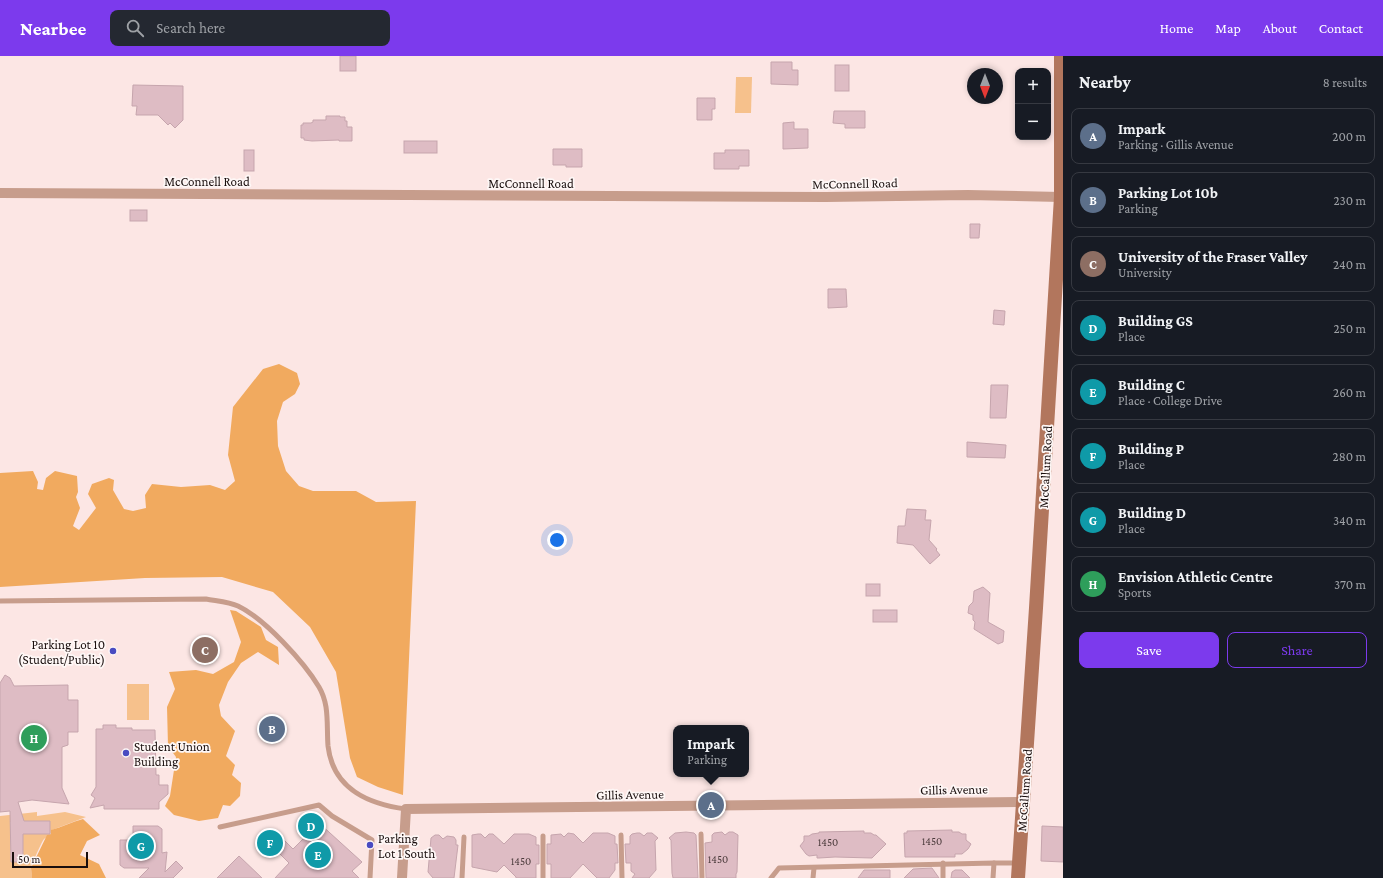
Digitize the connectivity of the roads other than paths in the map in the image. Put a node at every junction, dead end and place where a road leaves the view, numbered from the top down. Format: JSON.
{"nodes":[{"id":1,"x":1061,"y":56,"type":"edge"},
{"id":2,"x":0,"y":193,"type":"edge"},
{"id":3,"x":1061,"y":197,"type":"junction"},
{"id":4,"x":0,"y":601,"type":"edge"},
{"id":5,"x":1023,"y":802,"type":"junction"},
{"id":6,"x":406,"y":809,"type":"junction"},
{"id":7,"x":220,"y":826,"type":"dead end"},
{"id":8,"x":701,"y":834,"type":"dead end"},
{"id":9,"x":621,"y":835,"type":"dead end"},
{"id":10,"x":543,"y":836,"type":"dead end"},
{"id":11,"x":464,"y":837,"type":"dead end"},
{"id":12,"x":944,"y":863,"type":"junction"},
{"id":13,"x":994,"y":863,"type":"junction"},
{"id":14,"x":1019,"y":863,"type":"junction"},
{"id":15,"x":814,"y":868,"type":"junction"},
{"id":16,"x":370,"y":878,"type":"edge"},
{"id":17,"x":402,"y":878,"type":"edge"},
{"id":18,"x":462,"y":878,"type":"edge"},
{"id":19,"x":543,"y":878,"type":"edge"},
{"id":20,"x":622,"y":878,"type":"edge"},
{"id":21,"x":702,"y":878,"type":"edge"},
{"id":22,"x":770,"y":878,"type":"edge"},
{"id":23,"x":813,"y":878,"type":"edge"},
{"id":24,"x":943,"y":878,"type":"edge"},
{"id":25,"x":993,"y":878,"type":"edge"},
{"id":26,"x":1018,"y":878,"type":"edge"}],
"edges":[{"from":1,"to":3,"type":"main road","name":"McCallum Road"},
{"from":2,"to":3,"type":"street","name":"McConnell Road"},
{"from":3,"to":5,"type":"main road","name":"McCallum Road"},
{"from":4,"to":6,"type":"lane"},
{"from":5,"to":6,"type":"street","name":"Gillis Avenue"},
{"from":5,"to":14,"type":"main road","name":"McCallum Road"},
{"from":6,"to":17,"type":"street"},
{"from":7,"to":16,"type":"lane"},
{"from":8,"to":21,"type":"lane"},
{"from":9,"to":20,"type":"lane"},
{"from":10,"to":19,"type":"lane"},
{"from":11,"to":18,"type":"lane"},
{"from":12,"to":13,"type":"lane"},
{"from":12,"to":15,"type":"lane"},
{"from":12,"to":24,"type":"lane"},
{"from":13,"to":14,"type":"lane"},
{"from":13,"to":25,"type":"lane"},
{"from":14,"to":26,"type":"main road","name":"McCallum Road"},
{"from":15,"to":22,"type":"lane"},
{"from":15,"to":23,"type":"lane"}]}
